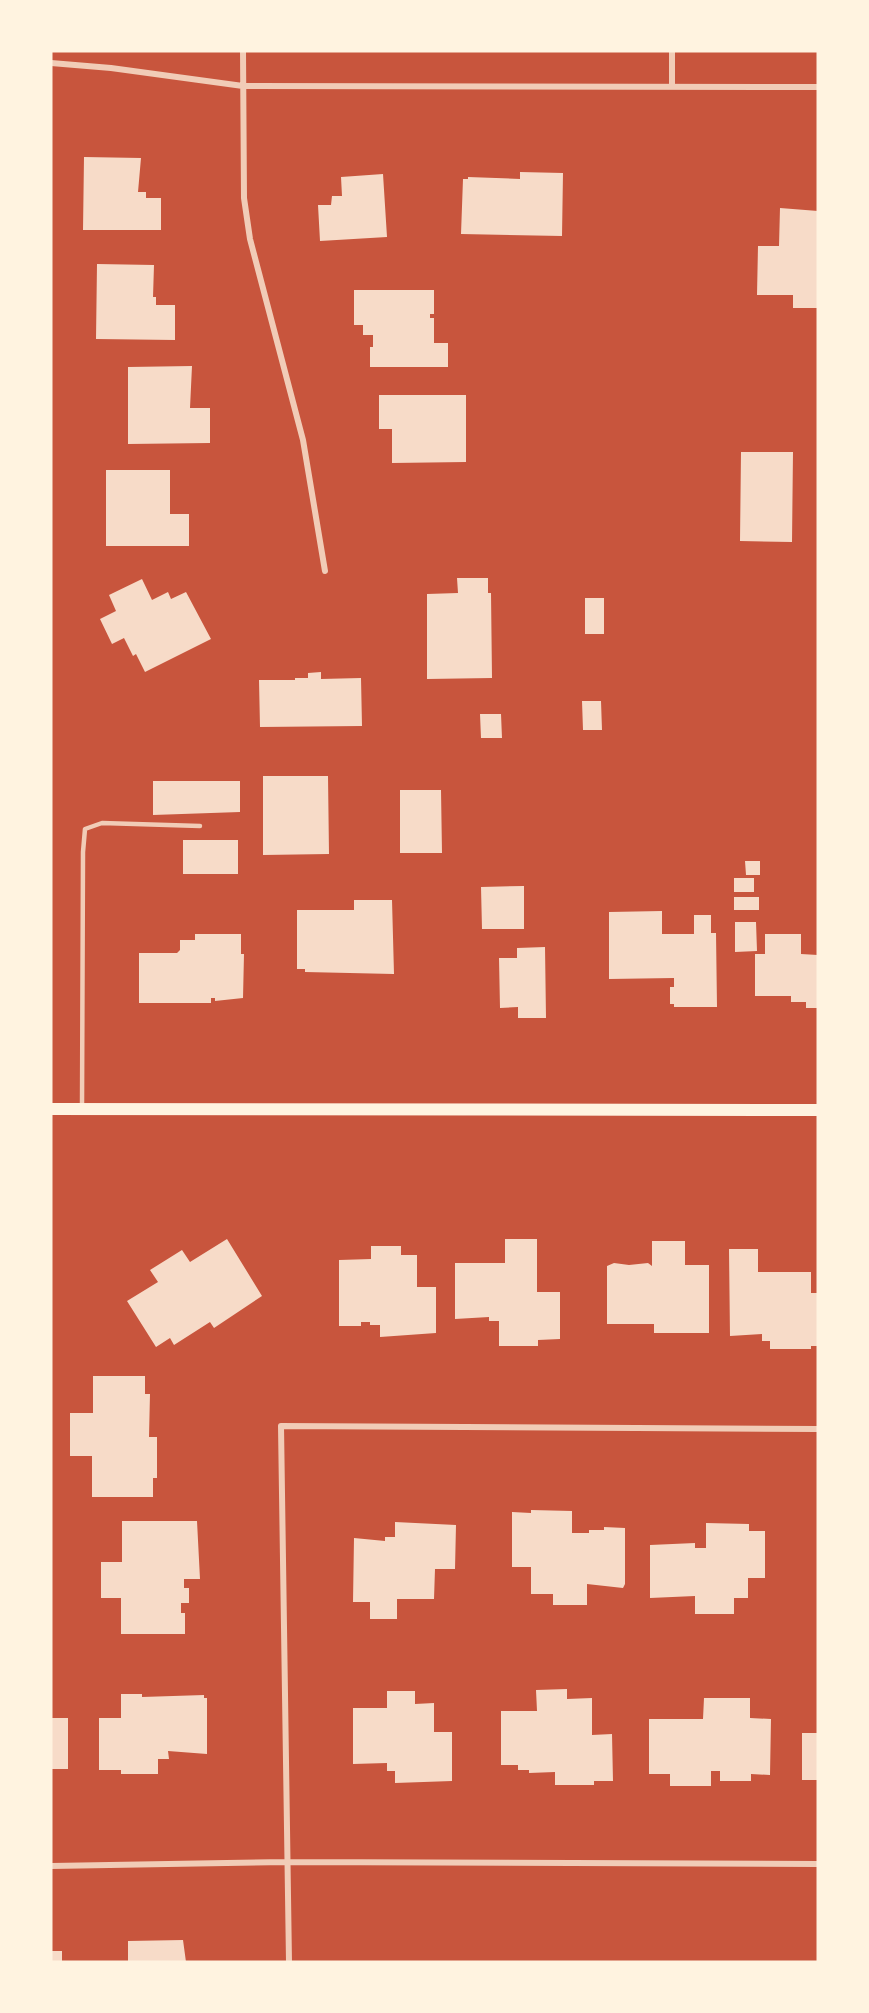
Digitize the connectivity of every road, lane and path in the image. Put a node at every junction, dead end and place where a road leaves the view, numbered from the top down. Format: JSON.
{"nodes":[{"id":1,"x":243,"y":51,"type":"edge"},
{"id":2,"x":672,"y":51,"type":"edge"},
{"id":3,"x":51,"y":63,"type":"edge"},
{"id":4,"x":672,"y":85,"type":"junction"},
{"id":5,"x":243,"y":87,"type":"junction"},
{"id":6,"x":818,"y":87,"type":"edge"},
{"id":7,"x":325,"y":571,"type":"dead end"},
{"id":8,"x":200,"y":826,"type":"dead end"},
{"id":9,"x":51,"y":1109,"type":"edge"},
{"id":10,"x":82,"y":1109,"type":"junction"},
{"id":11,"x":818,"y":1110,"type":"edge"},
{"id":12,"x":818,"y":1429,"type":"edge"},
{"id":13,"x":286,"y":1862,"type":"junction"},
{"id":14,"x":818,"y":1863,"type":"edge"},
{"id":15,"x":51,"y":1866,"type":"edge"},
{"id":16,"x":289,"y":1962,"type":"edge"}],
"edges":[{"from":1,"to":5,"type":"street"},
{"from":2,"to":4,"type":"street"},
{"from":3,"to":5,"type":"street"},
{"from":4,"to":5,"type":"street"},
{"from":4,"to":6,"type":"street"},
{"from":5,"to":7,"type":"street"},
{"from":8,"to":10,"type":"lane"},
{"from":9,"to":10,"type":"main road"},
{"from":10,"to":11,"type":"main road"},
{"from":12,"to":13,"type":"street"},
{"from":13,"to":14,"type":"street"},
{"from":13,"to":15,"type":"street"},
{"from":13,"to":16,"type":"street"}]}
